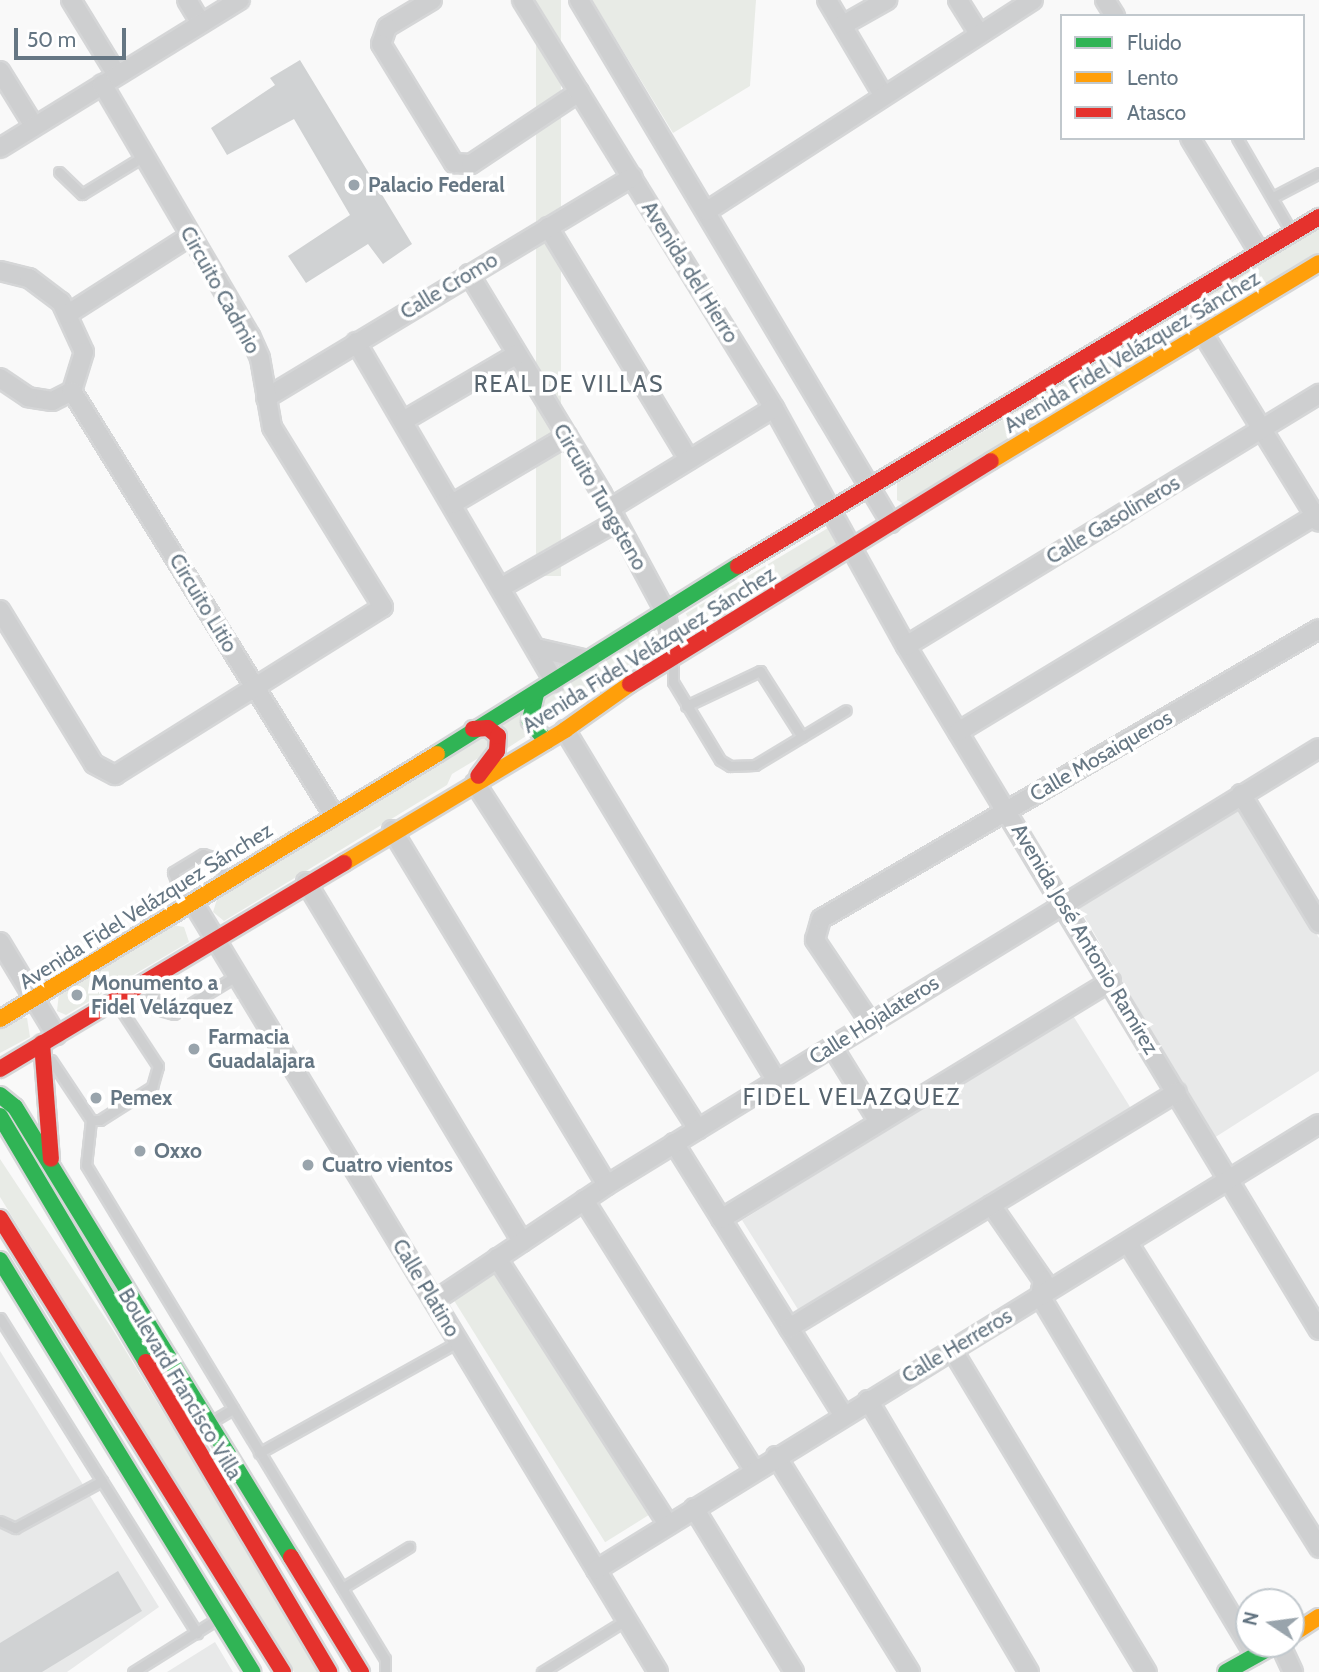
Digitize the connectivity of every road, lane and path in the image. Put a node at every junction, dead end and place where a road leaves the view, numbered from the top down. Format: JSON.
{"nodes":[{"id":1,"x":71,"y":0,"type":"edge"},
{"id":2,"x":187,"y":0,"type":"edge"},
{"id":3,"x":240,"y":0,"type":"edge"},
{"id":4,"x":432,"y":0,"type":"edge"},
{"id":5,"x":522,"y":0,"type":"edge"},
{"id":6,"x":579,"y":0,"type":"edge"},
{"id":7,"x":827,"y":0,"type":"edge"},
{"id":8,"x":887,"y":0,"type":"edge"},
{"id":9,"x":958,"y":0,"type":"edge"},
{"id":10,"x":1033,"y":0,"type":"edge"},
{"id":11,"x":201,"y":23,"type":"junction"},
{"id":12,"x":844,"y":25,"type":"junction"},
{"id":13,"x":978,"y":32,"type":"junction"},
{"id":14,"x":0,"y":71,"type":"edge"},
{"id":15,"x":109,"y":80,"type":"junction"},
{"id":16,"x":579,"y":92,"type":"junction"},
{"id":17,"x":882,"y":93,"type":"junction"},
{"id":18,"x":34,"y":126,"type":"junction"},
{"id":19,"x":1191,"y":140,"type":"edge"},
{"id":20,"x":1238,"y":140,"type":"edge"},
{"id":21,"x":0,"y":148,"type":"edge"},
{"id":22,"x":144,"y":156,"type":"junction"},
{"id":23,"x":59,"y":172,"type":"dead end"},
{"id":24,"x":1319,"y":173,"type":"edge"},
{"id":25,"x":632,"y":177,"type":"junction"},
{"id":26,"x":1273,"y":197,"type":"junction"},
{"id":27,"x":707,"y":211,"type":"junction"},
{"id":28,"x":1319,"y":217,"type":"edge"},
{"id":29,"x":548,"y":228,"type":"junction"},
{"id":30,"x":1292,"y":233,"type":"junction"},
{"id":31,"x":190,"y":236,"type":"junction"},
{"id":32,"x":1259,"y":252,"type":"junction"},
{"id":33,"x":1319,"y":263,"type":"edge"},
{"id":34,"x":0,"y":271,"type":"edge"},
{"id":35,"x":469,"y":274,"type":"junction"},
{"id":36,"x":1183,"y":301,"type":"junction"},
{"id":37,"x":68,"y":314,"type":"junction"},
{"id":38,"x":1203,"y":333,"type":"junction"},
{"id":39,"x":356,"y":342,"type":"junction"},
{"id":40,"x":517,"y":354,"type":"junction"},
{"id":41,"x":0,"y":378,"type":"edge"},
{"id":42,"x":72,"y":391,"type":"junction"},
{"id":43,"x":1319,"y":394,"type":"edge"},
{"id":44,"x":267,"y":398,"type":"junction"},
{"id":45,"x":774,"y":408,"type":"junction"},
{"id":46,"x":403,"y":421,"type":"junction"},
{"id":47,"x":1261,"y":429,"type":"junction"},
{"id":48,"x":566,"y":436,"type":"junction"},
{"id":49,"x":690,"y":460,"type":"junction"},
{"id":50,"x":871,"y":482,"type":"junction"},
{"id":51,"x":452,"y":504,"type":"junction"},
{"id":52,"x":831,"y":510,"type":"junction"},
{"id":53,"x":613,"y":516,"type":"junction"},
{"id":54,"x":1318,"y":517,"type":"edge"},
{"id":55,"x":891,"y":523,"type":"junction"},
{"id":56,"x":849,"y":548,"type":"junction"},
{"id":57,"x":502,"y":587,"type":"junction"},
{"id":58,"x":0,"y":610,"type":"edge"},
{"id":59,"x":666,"y":613,"type":"junction"},
{"id":60,"x":1319,"y":629,"type":"edge"},
{"id":61,"x":906,"y":646,"type":"junction"},
{"id":62,"x":537,"y":648,"type":"junction"},
{"id":63,"x":673,"y":654,"type":"junction"},
{"id":64,"x":588,"y":660,"type":"junction"},
{"id":65,"x":555,"y":682,"type":"junction"},
{"id":66,"x":255,"y":689,"type":"junction"},
{"id":67,"x":536,"y":694,"type":"junction"},
{"id":68,"x":686,"y":706,"type":"junction"},
{"id":69,"x":846,"y":710,"type":"dead end"},
{"id":70,"x":473,"y":729,"type":"junction"},
{"id":71,"x":565,"y":730,"type":"junction"},
{"id":72,"x":958,"y":732,"type":"junction"},
{"id":73,"x":802,"y":737,"type":"junction"},
{"id":74,"x":546,"y":741,"type":"junction"},
{"id":75,"x":1319,"y":748,"type":"edge"},
{"id":76,"x":475,"y":783,"type":"junction"},
{"id":77,"x":1241,"y":794,"type":"junction"},
{"id":78,"x":1007,"y":810,"type":"junction"},
{"id":79,"x":334,"y":815,"type":"junction"},
{"id":80,"x":392,"y":830,"type":"junction"},
{"id":81,"x":228,"y":881,"type":"junction"},
{"id":82,"x":306,"y":882,"type":"junction"},
{"id":83,"x":1064,"y":902,"type":"junction"},
{"id":84,"x":191,"y":906,"type":"junction"},
{"id":85,"x":1319,"y":923,"type":"edge"},
{"id":86,"x":214,"y":938,"type":"junction"},
{"id":87,"x":0,"y":942,"type":"edge"},
{"id":88,"x":236,"y":976,"type":"junction"},
{"id":89,"x":143,"y":981,"type":"junction"},
{"id":90,"x":1111,"y":981,"type":"junction"},
{"id":91,"x":114,"y":999,"type":"junction"},
{"id":92,"x":36,"y":1000,"type":"junction"},
{"id":93,"x":0,"y":1019,"type":"edge"},
{"id":94,"x":870,"y":1022,"type":"junction"},
{"id":95,"x":49,"y":1039,"type":"junction"},
{"id":96,"x":832,"y":1045,"type":"junction"},
{"id":97,"x":0,"y":1069,"type":"edge"},
{"id":98,"x":776,"y":1080,"type":"junction"},
{"id":99,"x":1177,"y":1092,"type":"junction"},
{"id":100,"x":0,"y":1095,"type":"edge"},
{"id":101,"x":0,"y":1116,"type":"edge"},
{"id":102,"x":91,"y":1119,"type":"junction"},
{"id":103,"x":879,"y":1122,"type":"junction"},
{"id":104,"x":1319,"y":1124,"type":"edge"},
{"id":105,"x":698,"y":1129,"type":"junction"},
{"id":106,"x":674,"y":1143,"type":"junction"},
{"id":107,"x":52,"y":1167,"type":"junction"},
{"id":108,"x":1229,"y":1180,"type":"junction"},
{"id":109,"x":607,"y":1185,"type":"junction"},
{"id":110,"x":584,"y":1200,"type":"junction"},
{"id":111,"x":991,"y":1205,"type":"junction"},
{"id":112,"x":0,"y":1218,"type":"edge"},
{"id":113,"x":721,"y":1219,"type":"junction"},
{"id":114,"x":522,"y":1242,"type":"junction"},
{"id":115,"x":1128,"y":1242,"type":"junction"},
{"id":116,"x":497,"y":1258,"type":"junction"},
{"id":117,"x":0,"y":1260,"type":"edge"},
{"id":118,"x":1040,"y":1296,"type":"junction"},
{"id":119,"x":435,"y":1301,"type":"junction"},
{"id":120,"x":0,"y":1318,"type":"edge"},
{"id":121,"x":789,"y":1328,"type":"junction"},
{"id":122,"x":1319,"y":1330,"type":"edge"},
{"id":123,"x":459,"y":1341,"type":"junction"},
{"id":124,"x":953,"y":1350,"type":"junction"},
{"id":125,"x":868,"y":1399,"type":"junction"},
{"id":126,"x":233,"y":1409,"type":"junction"},
{"id":127,"x":843,"y":1415,"type":"junction"},
{"id":128,"x":209,"y":1423,"type":"junction"},
{"id":129,"x":259,"y":1453,"type":"junction"},
{"id":130,"x":776,"y":1456,"type":"junction"},
{"id":131,"x":754,"y":1470,"type":"junction"},
{"id":132,"x":102,"y":1481,"type":"junction"},
{"id":133,"x":694,"y":1508,"type":"junction"},
{"id":134,"x":0,"y":1521,"type":"edge"},
{"id":135,"x":668,"y":1524,"type":"junction"},
{"id":136,"x":409,"y":1547,"type":"dead end"},
{"id":137,"x":1319,"y":1548,"type":"edge"},
{"id":138,"x":286,"y":1549,"type":"junction"},
{"id":139,"x":264,"y":1563,"type":"junction"},
{"id":140,"x":596,"y":1570,"type":"junction"},
{"id":141,"x":342,"y":1588,"type":"junction"},
{"id":142,"x":219,"y":1618,"type":"junction"},
{"id":143,"x":626,"y":1620,"type":"junction"},
{"id":144,"x":1235,"y":1622,"type":"edge"},
{"id":145,"x":197,"y":1633,"type":"junction"},
{"id":146,"x":1250,"y":1658,"type":"edge"},
{"id":147,"x":133,"y":1672,"type":"edge"},
{"id":148,"x":252,"y":1672,"type":"edge"},
{"id":149,"x":283,"y":1672,"type":"edge"},
{"id":150,"x":329,"y":1672,"type":"edge"},
{"id":151,"x":361,"y":1672,"type":"edge"},
{"id":152,"x":385,"y":1672,"type":"edge"},
{"id":153,"x":542,"y":1672,"type":"edge"},
{"id":154,"x":658,"y":1672,"type":"edge"},
{"id":155,"x":794,"y":1672,"type":"edge"},
{"id":156,"x":910,"y":1672,"type":"edge"},
{"id":157,"x":1029,"y":1672,"type":"edge"},
{"id":158,"x":1147,"y":1672,"type":"edge"},
{"id":159,"x":1226,"y":1672,"type":"edge"}],
"edges":[{"from":1,"to":15,"type":"street","name":"Circuito Cadmio"},
{"from":2,"to":11,"type":"street"},
{"from":3,"to":11,"type":"street"},
{"from":4,"to":16,"type":"street"},
{"from":5,"to":16,"type":"street","name":"Avenida del Hierro"},
{"from":6,"to":27,"type":"street"},
{"from":7,"to":12,"type":"street"},
{"from":8,"to":12,"type":"street"},
{"from":9,"to":13,"type":"street"},
{"from":10,"to":13,"type":"street"},
{"from":11,"to":15,"type":"street"},
{"from":12,"to":17,"type":"street"},
{"from":13,"to":17,"type":"street"},
{"from":14,"to":18,"type":"street"},
{"from":15,"to":18,"type":"street"},
{"from":15,"to":22,"type":"street","name":"Circuito Cadmio"},
{"from":16,"to":25,"type":"street","name":"Avenida del Hierro"},
{"from":17,"to":27,"type":"street"},
{"from":18,"to":21,"type":"street"},
{"from":19,"to":32,"type":"street"},
{"from":20,"to":26,"type":"lane"},
{"from":22,"to":23,"type":"lane"},
{"from":22,"to":31,"type":"street","name":"Circuito Cadmio"},
{"from":24,"to":26,"type":"lane"},
{"from":25,"to":29,"type":"street","name":"Calle Cromo"},
{"from":25,"to":45,"type":"street","name":"Avenida del Hierro"},
{"from":26,"to":30,"type":"lane"},
{"from":27,"to":50,"type":"street"},
{"from":28,"to":30,"type":"main road","name":"Avenida Fidel Velázquez Sánchez"},
{"from":29,"to":35,"type":"street","name":"Calle Cromo"},
{"from":29,"to":49,"type":"street"},
{"from":30,"to":32,"type":"main road","name":"Avenida Fidel Velázquez Sánchez"},
{"from":31,"to":37,"type":"street"},
{"from":31,"to":44,"type":"street","name":"Circuito Cadmio"},
{"from":32,"to":36,"type":"main road","name":"Avenida Fidel Velázquez Sánchez"},
{"from":33,"to":38,"type":"main road","name":"Avenida Fidel Velázquez Sánchez"},
{"from":34,"to":37,"type":"street"},
{"from":35,"to":39,"type":"street","name":"Calle Cromo"},
{"from":35,"to":40,"type":"street","name":"Circuito Tungsteno"},
{"from":36,"to":38,"type":"street"},
{"from":36,"to":50,"type":"main road","name":"Avenida Fidel Velázquez Sánchez"},
{"from":37,"to":42,"type":"street"},
{"from":38,"to":47,"type":"street"},
{"from":38,"to":55,"type":"main road","name":"Avenida Fidel Velázquez Sánchez"},
{"from":39,"to":44,"type":"street","name":"Calle Cromo"},
{"from":39,"to":46,"type":"street"},
{"from":40,"to":46,"type":"street"},
{"from":40,"to":48,"type":"street","name":"Circuito Tungsteno"},
{"from":41,"to":42,"type":"street"},
{"from":42,"to":66,"type":"street","name":"Circuito Litio"},
{"from":43,"to":47,"type":"street","name":"Calle Gasolineros"},
{"from":44,"to":66,"type":"street","name":"Circuito Cadmio"},
{"from":45,"to":49,"type":"street"},
{"from":45,"to":52,"type":"street","name":"Avenida del Hierro"},
{"from":46,"to":51,"type":"street"},
{"from":47,"to":54,"type":"street"},
{"from":47,"to":61,"type":"street","name":"Calle Gasolineros"},
{"from":48,"to":51,"type":"street"},
{"from":48,"to":53,"type":"street","name":"Circuito Tungsteno"},
{"from":49,"to":53,"type":"street"},
{"from":50,"to":52,"type":"main road","name":"Avenida Fidel Velázquez Sánchez"},
{"from":50,"to":55,"type":"street"},
{"from":51,"to":57,"type":"street"},
{"from":52,"to":56,"type":"street","name":"Avenida del Hierro"},
{"from":52,"to":59,"type":"main road","name":"Avenida Fidel Velázquez Sánchez"},
{"from":53,"to":57,"type":"street"},
{"from":53,"to":59,"type":"street","name":"Circuito Tungsteno"},
{"from":54,"to":72,"type":"street"},
{"from":55,"to":56,"type":"main road","name":"Avenida Fidel Velázquez Sánchez"},
{"from":56,"to":61,"type":"street","name":"Avenida José Antonio Ramírez"},
{"from":56,"to":63,"type":"main road","name":"Avenida Fidel Velázquez Sánchez"},
{"from":57,"to":62,"type":"street"},
{"from":58,"to":66,"type":"street"},
{"from":59,"to":63,"type":"street","name":"Circuito Tungsteno"},
{"from":59,"to":64,"type":"main road","name":"Avenida Fidel Velázquez Sánchez"},
{"from":60,"to":78,"type":"street","name":"Calle Mosaiqueros"},
{"from":61,"to":72,"type":"street","name":"Avenida José Antonio Ramírez"},
{"from":62,"to":64,"type":"street"},
{"from":62,"to":65,"type":"street"},
{"from":63,"to":68,"type":"lane"},
{"from":63,"to":71,"type":"main road","name":"Avenida Fidel Velázquez Sánchez"},
{"from":64,"to":65,"type":"main road","name":"Avenida Fidel Velázquez Sánchez"},
{"from":65,"to":67,"type":"main road","name":"Avenida Fidel Velázquez Sánchez"},
{"from":66,"to":79,"type":"street","name":"Circuito Litio"},
{"from":67,"to":70,"type":"main road","name":"Avenida Fidel Velázquez Sánchez"},
{"from":67,"to":74,"type":"main road"},
{"from":68,"to":73,"type":"lane"},
{"from":68,"to":73,"type":"lane"},
{"from":69,"to":73,"type":"lane"},
{"from":70,"to":76,"type":"main road"},
{"from":70,"to":79,"type":"main road","name":"Avenida Fidel Velázquez Sánchez"},
{"from":71,"to":74,"type":"main road","name":"Avenida Fidel Velázquez Sánchez"},
{"from":71,"to":98,"type":"street"},
{"from":72,"to":78,"type":"street","name":"Avenida José Antonio Ramírez"},
{"from":74,"to":76,"type":"main road","name":"Avenida Fidel Velázquez Sánchez"},
{"from":75,"to":77,"type":"street","name":"Calle Hojalateros"},
{"from":76,"to":80,"type":"main road","name":"Avenida Fidel Velázquez Sánchez"},
{"from":76,"to":105,"type":"street"},
{"from":77,"to":83,"type":"street","name":"Calle Hojalateros"},
{"from":77,"to":85,"type":"street"},
{"from":78,"to":83,"type":"street","name":"Avenida José Antonio Ramírez"},
{"from":78,"to":94,"type":"street","name":"Calle Mosaiqueros"},
{"from":79,"to":81,"type":"main road","name":"Avenida Fidel Velázquez Sánchez"},
{"from":80,"to":82,"type":"main road","name":"Avenida Fidel Velázquez Sánchez"},
{"from":80,"to":109,"type":"street"},
{"from":81,"to":84,"type":"main road","name":"Avenida Fidel Velázquez Sánchez"},
{"from":81,"to":84,"type":"lane"},
{"from":82,"to":86,"type":"main road","name":"Avenida Fidel Velázquez Sánchez"},
{"from":82,"to":114,"type":"street"},
{"from":83,"to":90,"type":"street","name":"Avenida José Antonio Ramírez"},
{"from":83,"to":94,"type":"street","name":"Calle Hojalateros"},
{"from":84,"to":86,"type":"street","name":"Calle Platino"},
{"from":84,"to":92,"type":"main road","name":"Avenida Fidel Velázquez Sánchez"},
{"from":86,"to":88,"type":"street","name":"Calle Platino"},
{"from":86,"to":89,"type":"main road","name":"Avenida Fidel Velázquez Sánchez"},
{"from":87,"to":92,"type":"street"},
{"from":88,"to":89,"type":"lane"},
{"from":88,"to":119,"type":"street","name":"Calle Platino"},
{"from":89,"to":91,"type":"main road","name":"Avenida Fidel Velázquez Sánchez"},
{"from":90,"to":99,"type":"street","name":"Avenida José Antonio Ramírez"},
{"from":90,"to":103,"type":"street"},
{"from":91,"to":95,"type":"main road","name":"Avenida Fidel Velázquez Sánchez"},
{"from":91,"to":102,"type":"lane"},
{"from":92,"to":93,"type":"main road","name":"Avenida Fidel Velázquez Sánchez"},
{"from":92,"to":95,"type":"street"},
{"from":94,"to":96,"type":"street","name":"Calle Hojalateros"},
{"from":95,"to":97,"type":"main road","name":"Avenida Fidel Velázquez Sánchez"},
{"from":95,"to":102,"type":"lane"},
{"from":95,"to":107,"type":"main road"},
{"from":96,"to":98,"type":"street","name":"Calle Hojalateros"},
{"from":96,"to":103,"type":"street"},
{"from":98,"to":105,"type":"street","name":"Calle Hojalateros"},
{"from":99,"to":108,"type":"street","name":"Avenida José Antonio Ramírez"},
{"from":99,"to":111,"type":"street"},
{"from":100,"to":107,"type":"main road"},
{"from":101,"to":139,"type":"main road","name":"Boulevard Francisco Villa"},
{"from":102,"to":126,"type":"lane"},
{"from":103,"to":113,"type":"street"},
{"from":104,"to":108,"type":"street","name":"Calle Herreros"},
{"from":105,"to":106,"type":"street","name":"Calle Hojalateros"},
{"from":106,"to":109,"type":"street","name":"Calle Hojalateros"},
{"from":106,"to":113,"type":"street"},
{"from":107,"to":128,"type":"main road"},
{"from":108,"to":115,"type":"street","name":"Calle Herreros"},
{"from":108,"to":122,"type":"street","name":"Avenida José Antonio Ramírez"},
{"from":109,"to":110,"type":"street","name":"Calle Hojalateros"},
{"from":110,"to":114,"type":"street","name":"Calle Hojalateros"},
{"from":110,"to":131,"type":"street"},
{"from":111,"to":118,"type":"street"},
{"from":111,"to":121,"type":"street"},
{"from":112,"to":149,"type":"main road"},
{"from":113,"to":121,"type":"street"},
{"from":114,"to":116,"type":"street","name":"Calle Hojalateros"},
{"from":115,"to":118,"type":"street","name":"Calle Herreros"},
{"from":115,"to":137,"type":"street"},
{"from":116,"to":119,"type":"street","name":"Calle Hojalateros"},
{"from":116,"to":135,"type":"street"},
{"from":117,"to":142,"type":"main road"},
{"from":118,"to":124,"type":"street","name":"Calle Herreros"},
{"from":118,"to":144,"type":"street"},
{"from":119,"to":123,"type":"street","name":"Calle Platino"},
{"from":120,"to":132,"type":"lane"},
{"from":121,"to":127,"type":"street"},
{"from":123,"to":129,"type":"lane"},
{"from":123,"to":140,"type":"street","name":"Calle Platino"},
{"from":124,"to":125,"type":"street","name":"Calle Herreros"},
{"from":124,"to":158,"type":"street"},
{"from":125,"to":127,"type":"street","name":"Calle Herreros"},
{"from":125,"to":157,"type":"street"},
{"from":126,"to":128,"type":"lane"},
{"from":126,"to":129,"type":"lane"},
{"from":127,"to":130,"type":"street","name":"Calle Herreros"},
{"from":128,"to":138,"type":"main road"},
{"from":129,"to":141,"type":"lane"},
{"from":130,"to":131,"type":"street","name":"Calle Herreros"},
{"from":130,"to":156,"type":"street"},
{"from":131,"to":133,"type":"street","name":"Calle Herreros"},
{"from":132,"to":134,"type":"lane"},
{"from":132,"to":145,"type":"lane"},
{"from":133,"to":135,"type":"street","name":"Calle Herreros"},
{"from":133,"to":155,"type":"street"},
{"from":135,"to":140,"type":"street","name":"Calle Herreros"},
{"from":136,"to":141,"type":"lane"},
{"from":138,"to":139,"type":"main road"},
{"from":138,"to":151,"type":"main road"},
{"from":139,"to":150,"type":"main road","name":"Boulevard Francisco Villa"},
{"from":140,"to":143,"type":"street","name":"Calle Platino"},
{"from":141,"to":152,"type":"lane"},
{"from":142,"to":145,"type":"lane"},
{"from":142,"to":148,"type":"main road"},
{"from":143,"to":153,"type":"lane"},
{"from":143,"to":154,"type":"street","name":"Calle Platino"},
{"from":145,"to":147,"type":"lane"},
{"from":146,"to":159,"type":"main road"}]}
